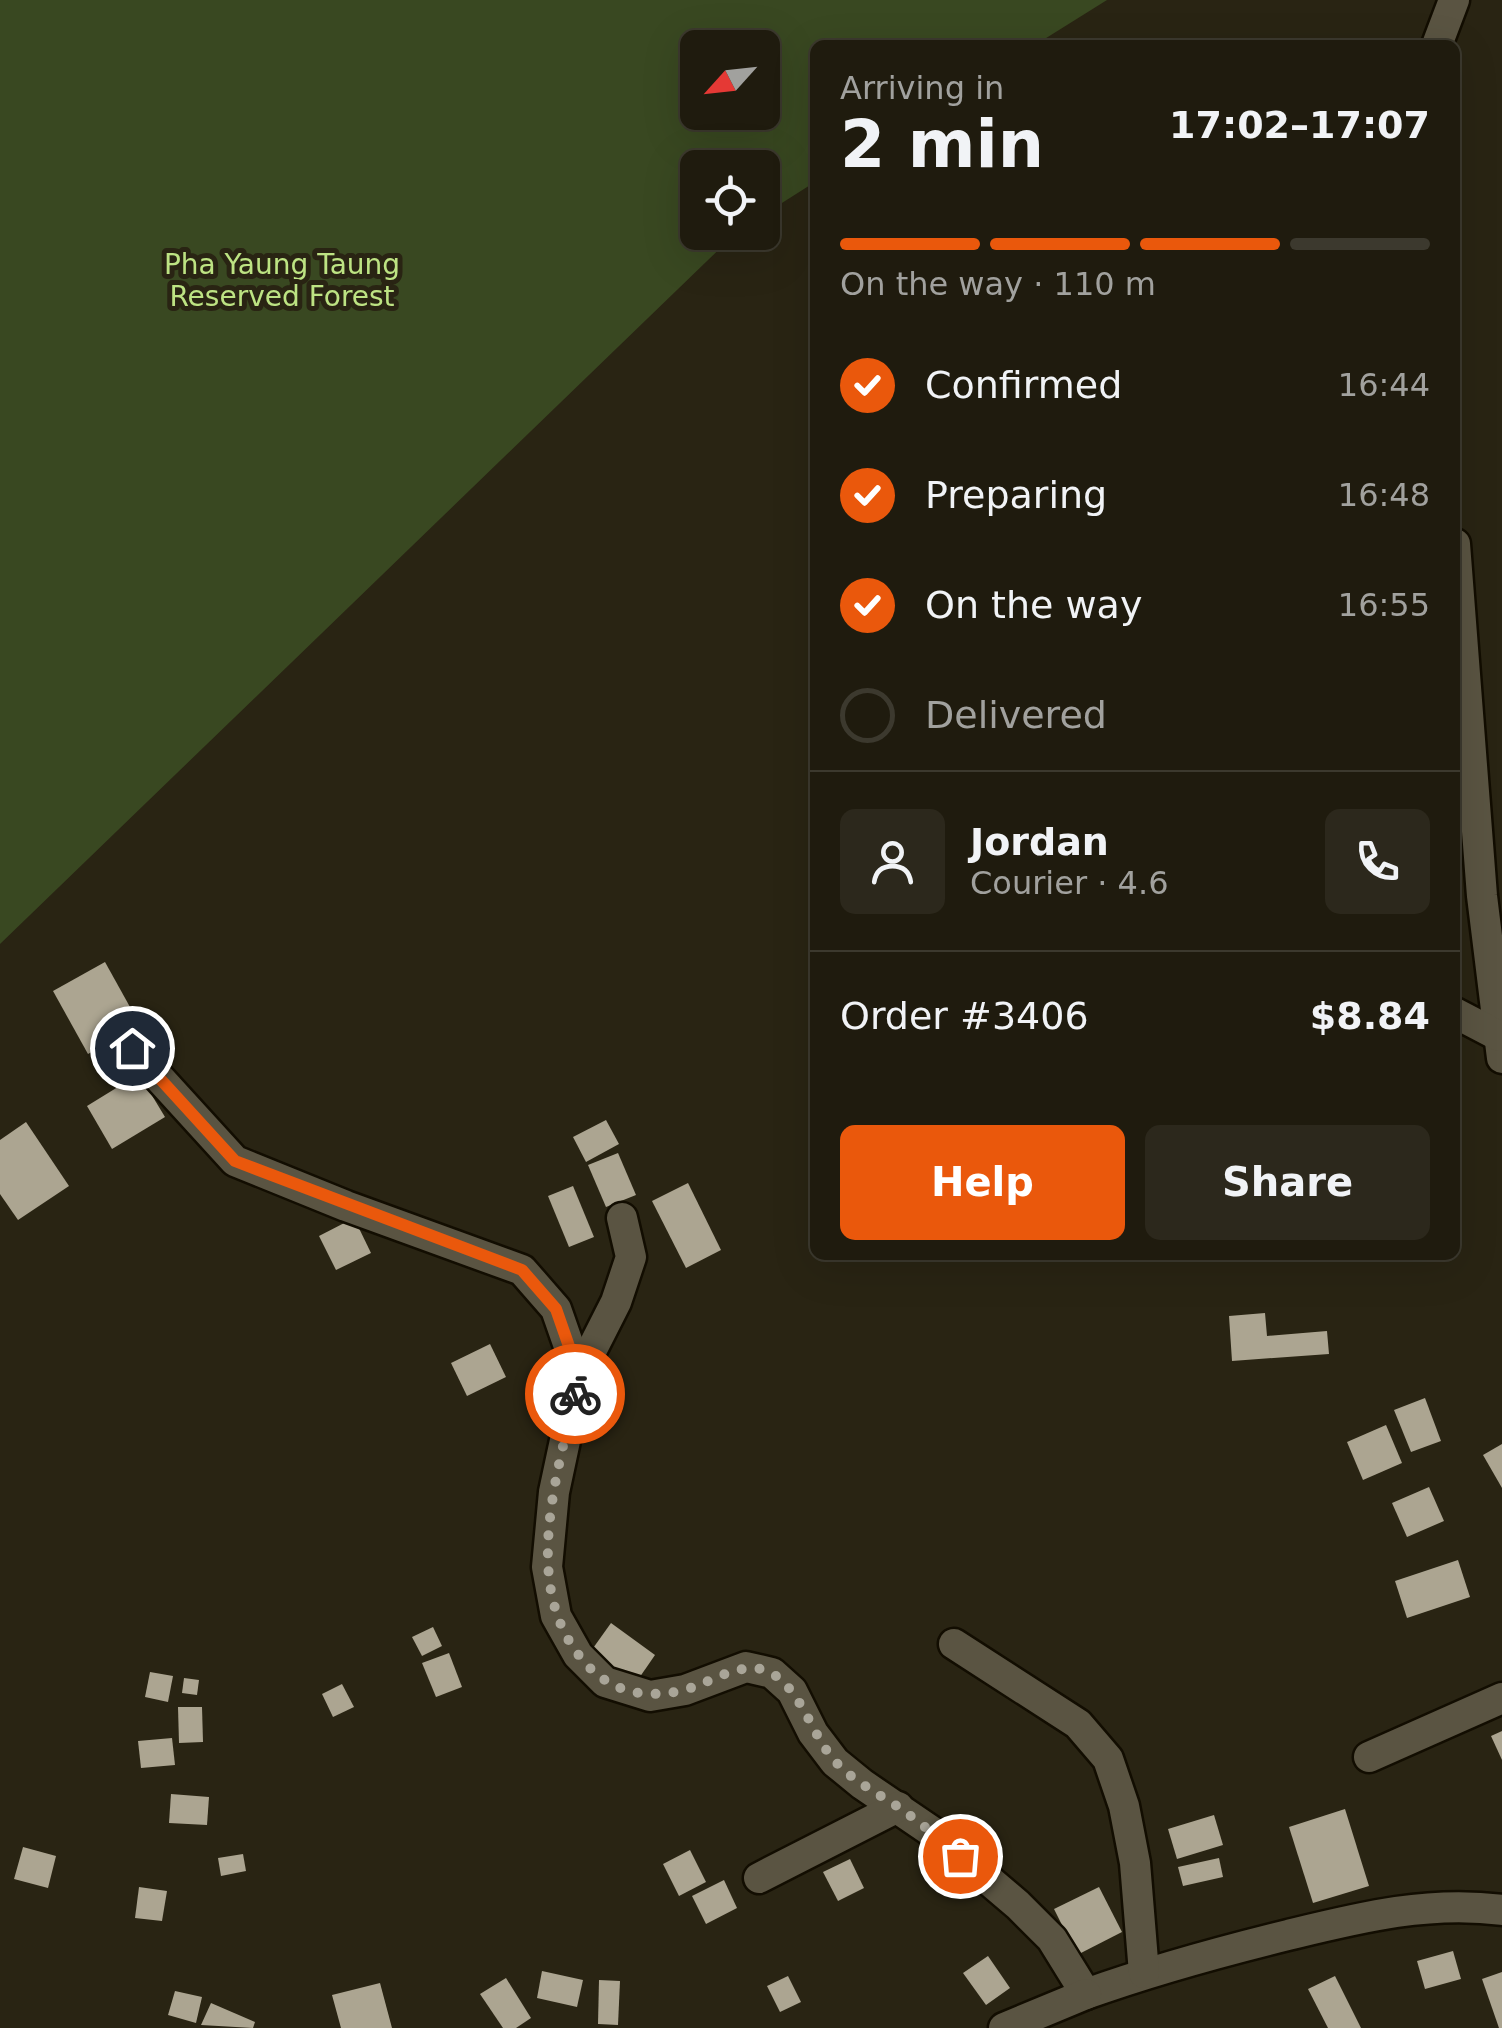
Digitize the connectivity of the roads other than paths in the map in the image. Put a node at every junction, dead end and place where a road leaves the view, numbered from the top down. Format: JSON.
{"nodes":[{"id":1,"x":1454,"y":0,"type":"edge"},
{"id":2,"x":1439,"y":40,"type":"edge"},
{"id":3,"x":1460,"y":600,"type":"edge"},
{"id":4,"x":1460,"y":1017,"type":"edge"},
{"id":5,"x":1501,"y":1047,"type":"edge"},
{"id":6,"x":132,"y":1048,"type":"dead end"},
{"id":7,"x":622,"y":1218,"type":"dead end"},
{"id":8,"x":579,"y":1375,"type":"junction"},
{"id":9,"x":954,"y":1644,"type":"dead end"},
{"id":10,"x":1502,"y":1698,"type":"edge"},
{"id":11,"x":1369,"y":1757,"type":"dead end"},
{"id":12,"x":898,"y":1807,"type":"junction"},
{"id":13,"x":759,"y":1878,"type":"dead end"},
{"id":14,"x":1502,"y":1910,"type":"edge"},
{"id":15,"x":1144,"y":1973,"type":"junction"},
{"id":16,"x":1086,"y":1994,"type":"junction"},
{"id":17,"x":1004,"y":2028,"type":"edge"}],
"edges":[{"from":1,"to":2,"type":"street"},
{"from":3,"to":5,"type":"street"},
{"from":4,"to":5,"type":"street"},
{"from":6,"to":8,"type":"street"},
{"from":7,"to":8,"type":"street"},
{"from":8,"to":12,"type":"street"},
{"from":9,"to":15,"type":"street"},
{"from":10,"to":11,"type":"street"},
{"from":12,"to":13,"type":"street"},
{"from":12,"to":16,"type":"street"},
{"from":14,"to":15,"type":"street"},
{"from":15,"to":16,"type":"street"},
{"from":16,"to":17,"type":"street"}]}
